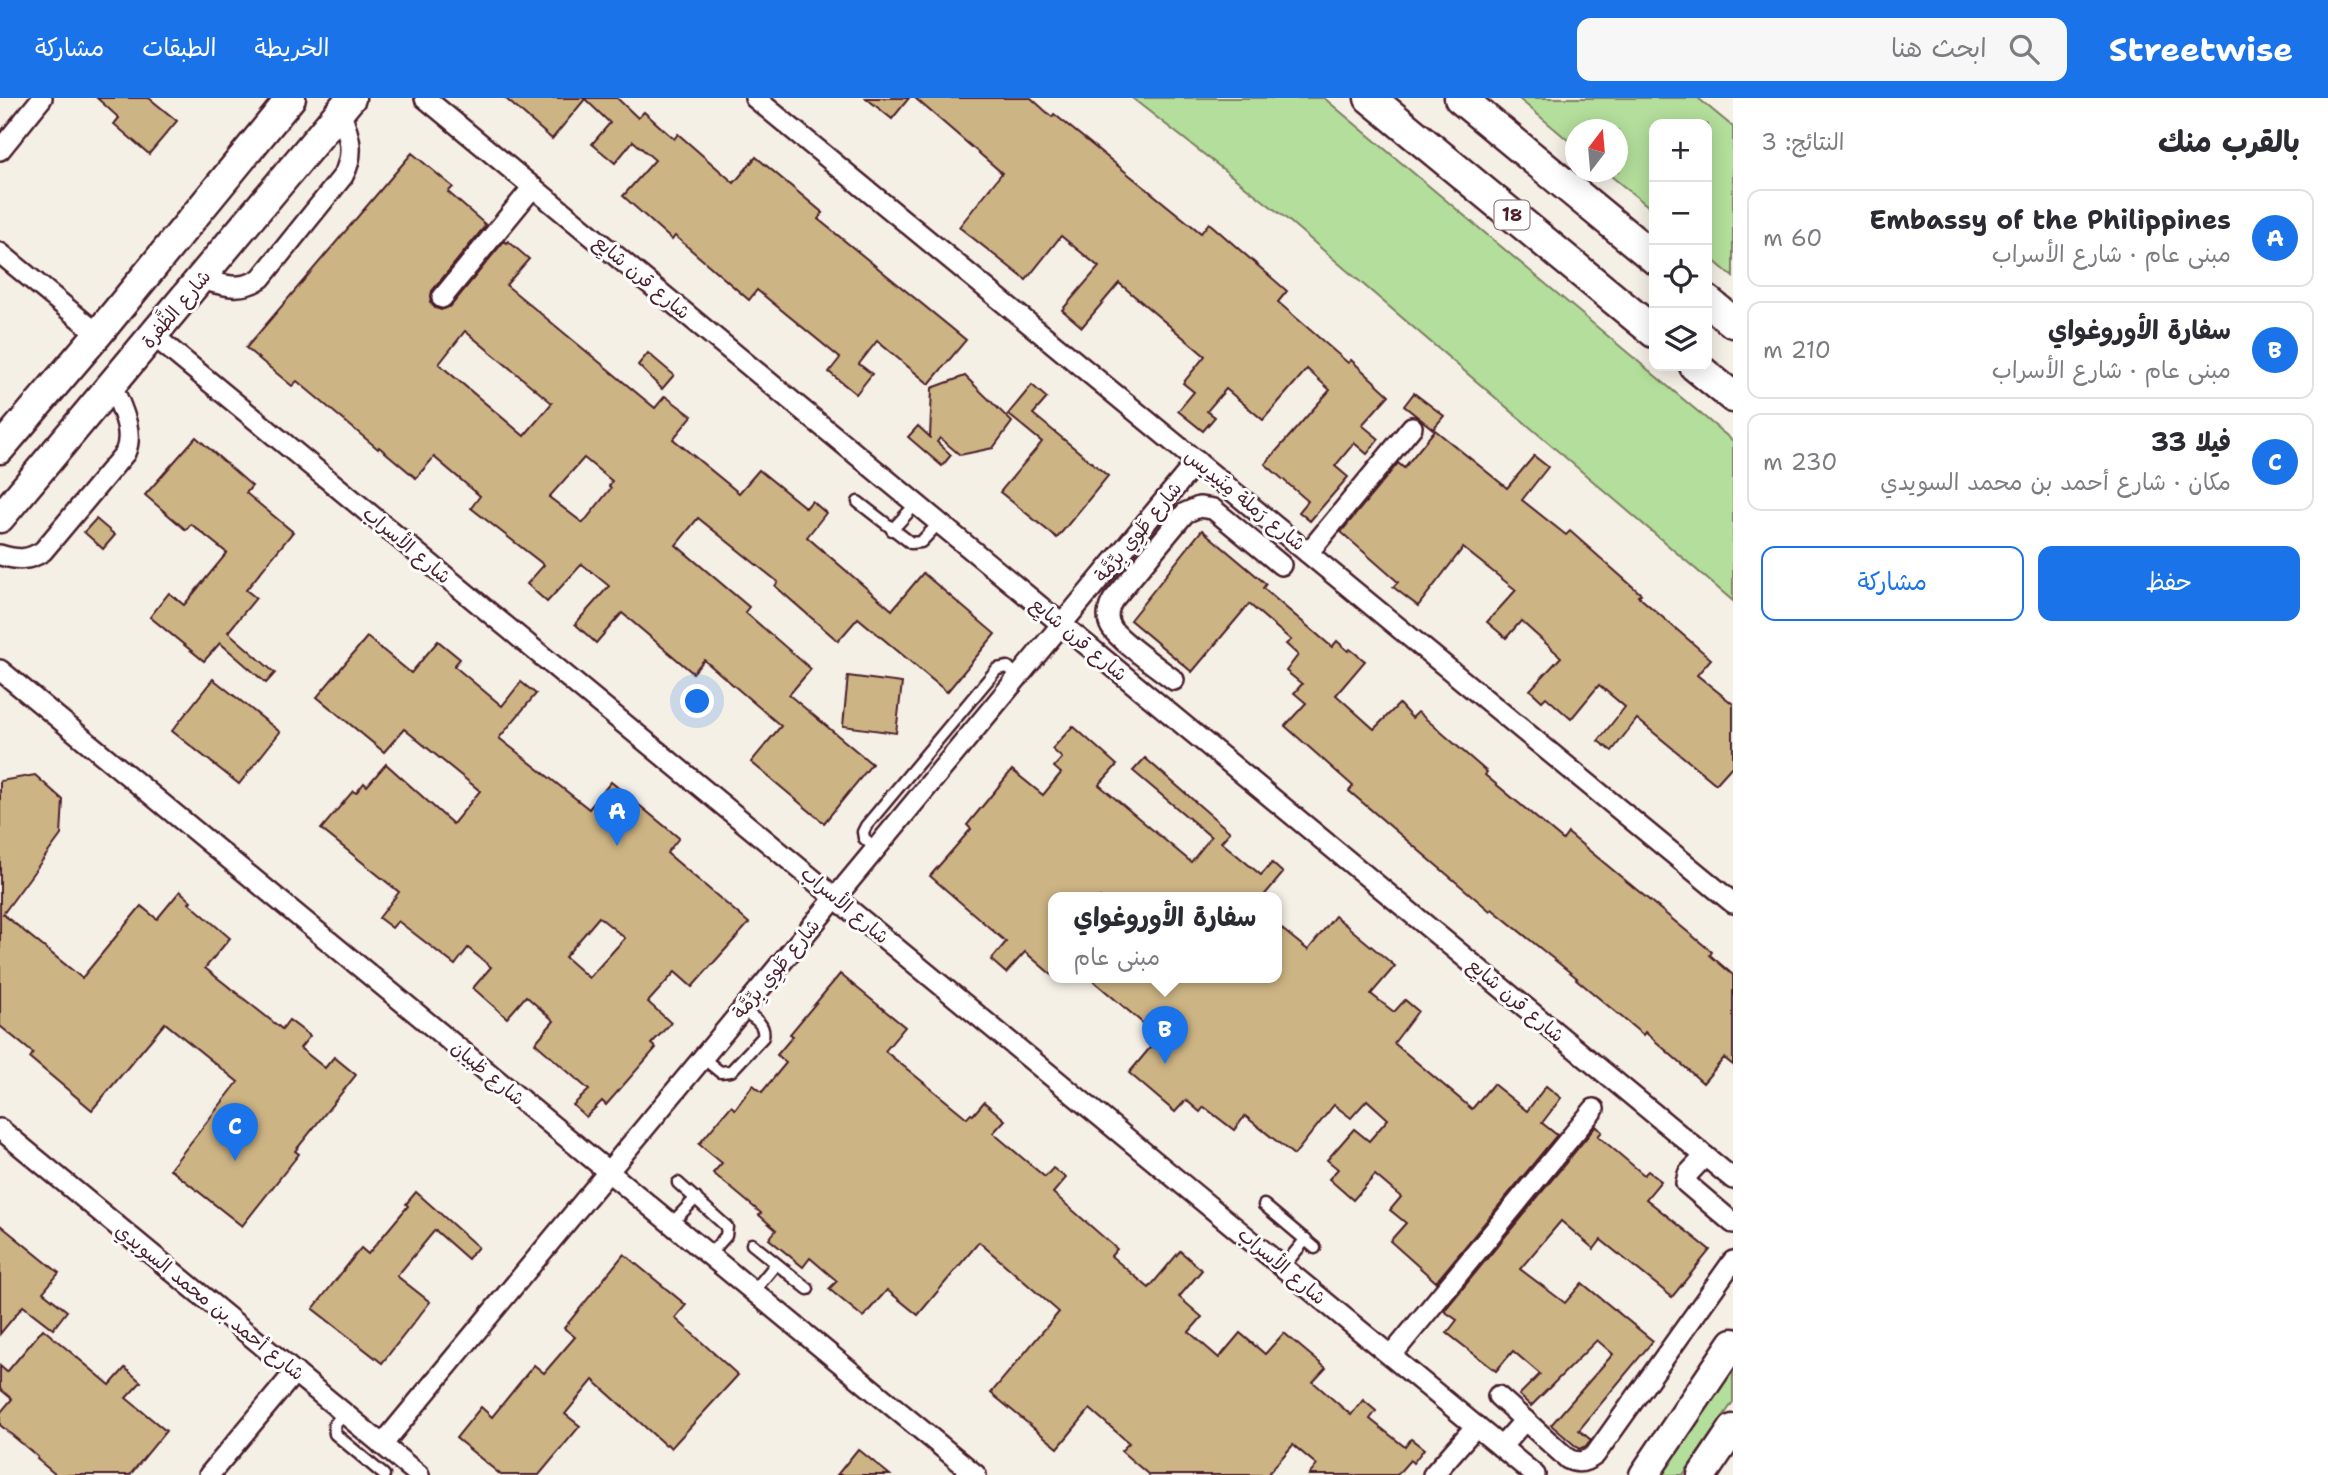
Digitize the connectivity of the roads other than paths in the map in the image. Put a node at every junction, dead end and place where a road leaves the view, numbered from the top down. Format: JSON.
{"nodes":[{"id":1,"x":42,"y":98,"type":"edge"},
{"id":2,"x":291,"y":98,"type":"edge"},
{"id":3,"x":425,"y":98,"type":"edge"},
{"id":4,"x":755,"y":98,"type":"edge"},
{"id":5,"x":1370,"y":98,"type":"edge"},
{"id":6,"x":1460,"y":98,"type":"edge"},
{"id":7,"x":345,"y":105,"type":"edge"},
{"id":8,"x":0,"y":150,"type":"edge"},
{"id":9,"x":533,"y":187,"type":"junction"},
{"id":10,"x":0,"y":253,"type":"edge"},
{"id":11,"x":1649,"y":254,"type":"edge"},
{"id":12,"x":201,"y":279,"type":"junction"},
{"id":13,"x":442,"y":298,"type":"dead end"},
{"id":14,"x":1712,"y":305,"type":"edge"},
{"id":15,"x":1733,"y":322,"type":"edge"},
{"id":16,"x":1649,"y":328,"type":"edge"},
{"id":17,"x":98,"y":334,"type":"junction"},
{"id":18,"x":154,"y":336,"type":"junction"},
{"id":19,"x":1701,"y":371,"type":"edge"},
{"id":20,"x":112,"y":385,"type":"junction"},
{"id":21,"x":46,"y":394,"type":"junction"},
{"id":22,"x":1733,"y":397,"type":"edge"},
{"id":23,"x":81,"y":421,"type":"junction"},
{"id":24,"x":1412,"y":427,"type":"dead end"},
{"id":25,"x":3,"y":446,"type":"edge"},
{"id":26,"x":1197,"y":461,"type":"junction"},
{"id":27,"x":33,"y":478,"type":"junction"},
{"id":28,"x":858,"y":502,"type":"dead end"},
{"id":29,"x":916,"y":504,"type":"junction"},
{"id":30,"x":0,"y":518,"type":"edge"},
{"id":31,"x":939,"y":523,"type":"junction"},
{"id":32,"x":892,"y":530,"type":"junction"},
{"id":33,"x":1131,"y":541,"type":"junction"},
{"id":34,"x":1308,"y":553,"type":"junction"},
{"id":35,"x":0,"y":555,"type":"edge"},
{"id":36,"x":1150,"y":556,"type":"junction"},
{"id":37,"x":1281,"y":565,"type":"dead end"},
{"id":38,"x":1062,"y":624,"type":"junction"},
{"id":39,"x":0,"y":670,"type":"edge"},
{"id":40,"x":1174,"y":680,"type":"dead end"},
{"id":41,"x":835,"y":898,"type":"junction"},
{"id":42,"x":1733,"y":903,"type":"edge"},
{"id":43,"x":742,"y":1010,"type":"junction"},
{"id":44,"x":703,"y":1058,"type":"junction"},
{"id":45,"x":1594,"y":1109,"type":"dead end"},
{"id":46,"x":0,"y":1129,"type":"edge"},
{"id":47,"x":1705,"y":1156,"type":"junction"},
{"id":48,"x":608,"y":1172,"type":"junction"},
{"id":49,"x":1733,"y":1179,"type":"edge"},
{"id":50,"x":678,"y":1183,"type":"dead end"},
{"id":51,"x":696,"y":1198,"type":"junction"},
{"id":52,"x":1264,"y":1205,"type":"dead end"},
{"id":53,"x":1733,"y":1223,"type":"edge"},
{"id":54,"x":671,"y":1224,"type":"junction"},
{"id":55,"x":1306,"y":1239,"type":"junction"},
{"id":56,"x":752,"y":1244,"type":"dead end"},
{"id":57,"x":1315,"y":1248,"type":"dead end"},
{"id":58,"x":709,"y":1255,"type":"junction"},
{"id":59,"x":1733,"y":1261,"type":"edge"},
{"id":60,"x":776,"y":1264,"type":"junction"},
{"id":61,"x":1283,"y":1267,"type":"junction"},
{"id":62,"x":808,"y":1289,"type":"dead end"},
{"id":63,"x":753,"y":1292,"type":"junction"},
{"id":64,"x":1733,"y":1343,"type":"edge"},
{"id":65,"x":1391,"y":1356,"type":"junction"},
{"id":66,"x":295,"y":1372,"type":"junction"},
{"id":67,"x":1498,"y":1396,"type":"dead end"},
{"id":68,"x":344,"y":1413,"type":"junction"},
{"id":69,"x":1525,"y":1420,"type":"junction"},
{"id":70,"x":1476,"y":1426,"type":"junction"},
{"id":71,"x":1733,"y":1429,"type":"edge"},
{"id":72,"x":382,"y":1445,"type":"junction"},
{"id":73,"x":1501,"y":1447,"type":"junction"},
{"id":74,"x":209,"y":1475,"type":"edge"},
{"id":75,"x":384,"y":1475,"type":"edge"},
{"id":76,"x":419,"y":1475,"type":"edge"},
{"id":77,"x":976,"y":1475,"type":"edge"},
{"id":78,"x":1433,"y":1475,"type":"edge"},
{"id":79,"x":1535,"y":1475,"type":"edge"},
{"id":80,"x":1644,"y":1475,"type":"edge"},
{"id":81,"x":1702,"y":1475,"type":"edge"}],
"edges":[{"from":1,"to":8,"type":"street"},
{"from":2,"to":17,"type":"main road"},
{"from":3,"to":9,"type":"street","name":"شارع قرن شايِع"},
{"from":4,"to":26,"type":"street","name":"شارع رَملة مِنَيدِيس"},
{"from":5,"to":16,"type":"main road","number":"18"},
{"from":6,"to":11,"type":"main road"},
{"from":7,"to":12,"type":"main road","name":"شارع الظَّفرة"},
{"from":7,"to":12,"type":"street"},
{"from":9,"to":13,"type":"street"},
{"from":9,"to":29,"type":"street","name":"شارع قرن شايِع"},
{"from":10,"to":17,"type":"street"},
{"from":12,"to":18,"type":"main road","name":"شارع الظَّفرة"},
{"from":14,"to":15,"type":"main road"},
{"from":17,"to":21,"type":"main road"},
{"from":18,"to":20,"type":"main road","name":"شارع الظَّفرة"},
{"from":18,"to":41,"type":"street","name":"شارع الأسراب"},
{"from":19,"to":22,"type":"main road"},
{"from":20,"to":23,"type":"main road","name":"شارع الظَّفرة"},
{"from":20,"to":35,"type":"street"},
{"from":21,"to":23,"type":"main road"},
{"from":21,"to":25,"type":"main road"},
{"from":23,"to":27,"type":"main road","name":"شارع الظَّفرة"},
{"from":24,"to":34,"type":"street"},
{"from":25,"to":27,"type":"main road"},
{"from":26,"to":33,"type":"street","name":"شارع طَوِي بِرِّمَّة"},
{"from":26,"to":34,"type":"street","name":"شارع رَملة مِنَيدِيس"},
{"from":27,"to":30,"type":"main road","name":"شارع الظَّفرة"},
{"from":28,"to":32,"type":"lane"},
{"from":29,"to":31,"type":"street","name":"شارع قرن شايِع"},
{"from":29,"to":32,"type":"lane"},
{"from":31,"to":32,"type":"lane"},
{"from":31,"to":38,"type":"street","name":"شارع قرن شايِع"},
{"from":33,"to":36,"type":"street"},
{"from":33,"to":38,"type":"street","name":"شارع طَوِي بِرِّمَّة"},
{"from":34,"to":42,"type":"street","name":"شارع رَملة مِنَيدِيس"},
{"from":36,"to":37,"type":"street"},
{"from":36,"to":40,"type":"street"},
{"from":38,"to":41,"type":"street","name":"شارع طَوِي بِرِّمَّة"},
{"from":38,"to":47,"type":"street","name":"شارع قرن شايِع"},
{"from":39,"to":48,"type":"street","name":"شارع ظبيان"},
{"from":41,"to":43,"type":"street","name":"شارع طَوِي بِرِّمَّة"},
{"from":41,"to":61,"type":"street","name":"شارع الأسراب"},
{"from":43,"to":44,"type":"street","name":"شارع طَوِي بِرِّمَّة"},
{"from":43,"to":44,"type":"lane"},
{"from":44,"to":48,"type":"street","name":"شارع طَوِي بِرِّمَّة"},
{"from":45,"to":65,"type":"street"},
{"from":46,"to":66,"type":"street","name":"شارع أحمد بن محمد السويدي"},
{"from":47,"to":49,"type":"street","name":"شارع قرن شايِع"},
{"from":47,"to":53,"type":"street"},
{"from":48,"to":54,"type":"street","name":"شارع ظبيان"},
{"from":48,"to":72,"type":"street","name":"شارع طَوِي بِرِّمَّة"},
{"from":50,"to":51,"type":"lane"},
{"from":51,"to":54,"type":"lane"},
{"from":51,"to":58,"type":"lane"},
{"from":52,"to":55,"type":"lane"},
{"from":54,"to":58,"type":"street","name":"شارع ظبيان"},
{"from":55,"to":57,"type":"lane"},
{"from":55,"to":61,"type":"lane"},
{"from":56,"to":60,"type":"lane"},
{"from":58,"to":63,"type":"street","name":"شارع ظبيان"},
{"from":59,"to":69,"type":"street"},
{"from":60,"to":62,"type":"lane"},
{"from":60,"to":63,"type":"lane"},
{"from":61,"to":65,"type":"street","name":"شارع الأسراب"},
{"from":63,"to":77,"type":"street","name":"شارع ظبيان"},
{"from":64,"to":80,"type":"main road"},
{"from":65,"to":70,"type":"street","name":"شارع الأسراب"},
{"from":66,"to":68,"type":"street","name":"شارع أحمد بن محمد السويدي"},
{"from":66,"to":74,"type":"street"},
{"from":67,"to":69,"type":"street"},
{"from":68,"to":72,"type":"street","name":"شارع أحمد بن محمد السويدي"},
{"from":68,"to":75,"type":"lane"},
{"from":69,"to":73,"type":"street"},
{"from":70,"to":73,"type":"street","name":"شارع الأسراب"},
{"from":70,"to":78,"type":"street"},
{"from":71,"to":81,"type":"main road"},
{"from":72,"to":76,"type":"street","name":"شارع أحمد بن محمد السويدي"},
{"from":73,"to":79,"type":"street","name":"شارع الأسراب"}]}
